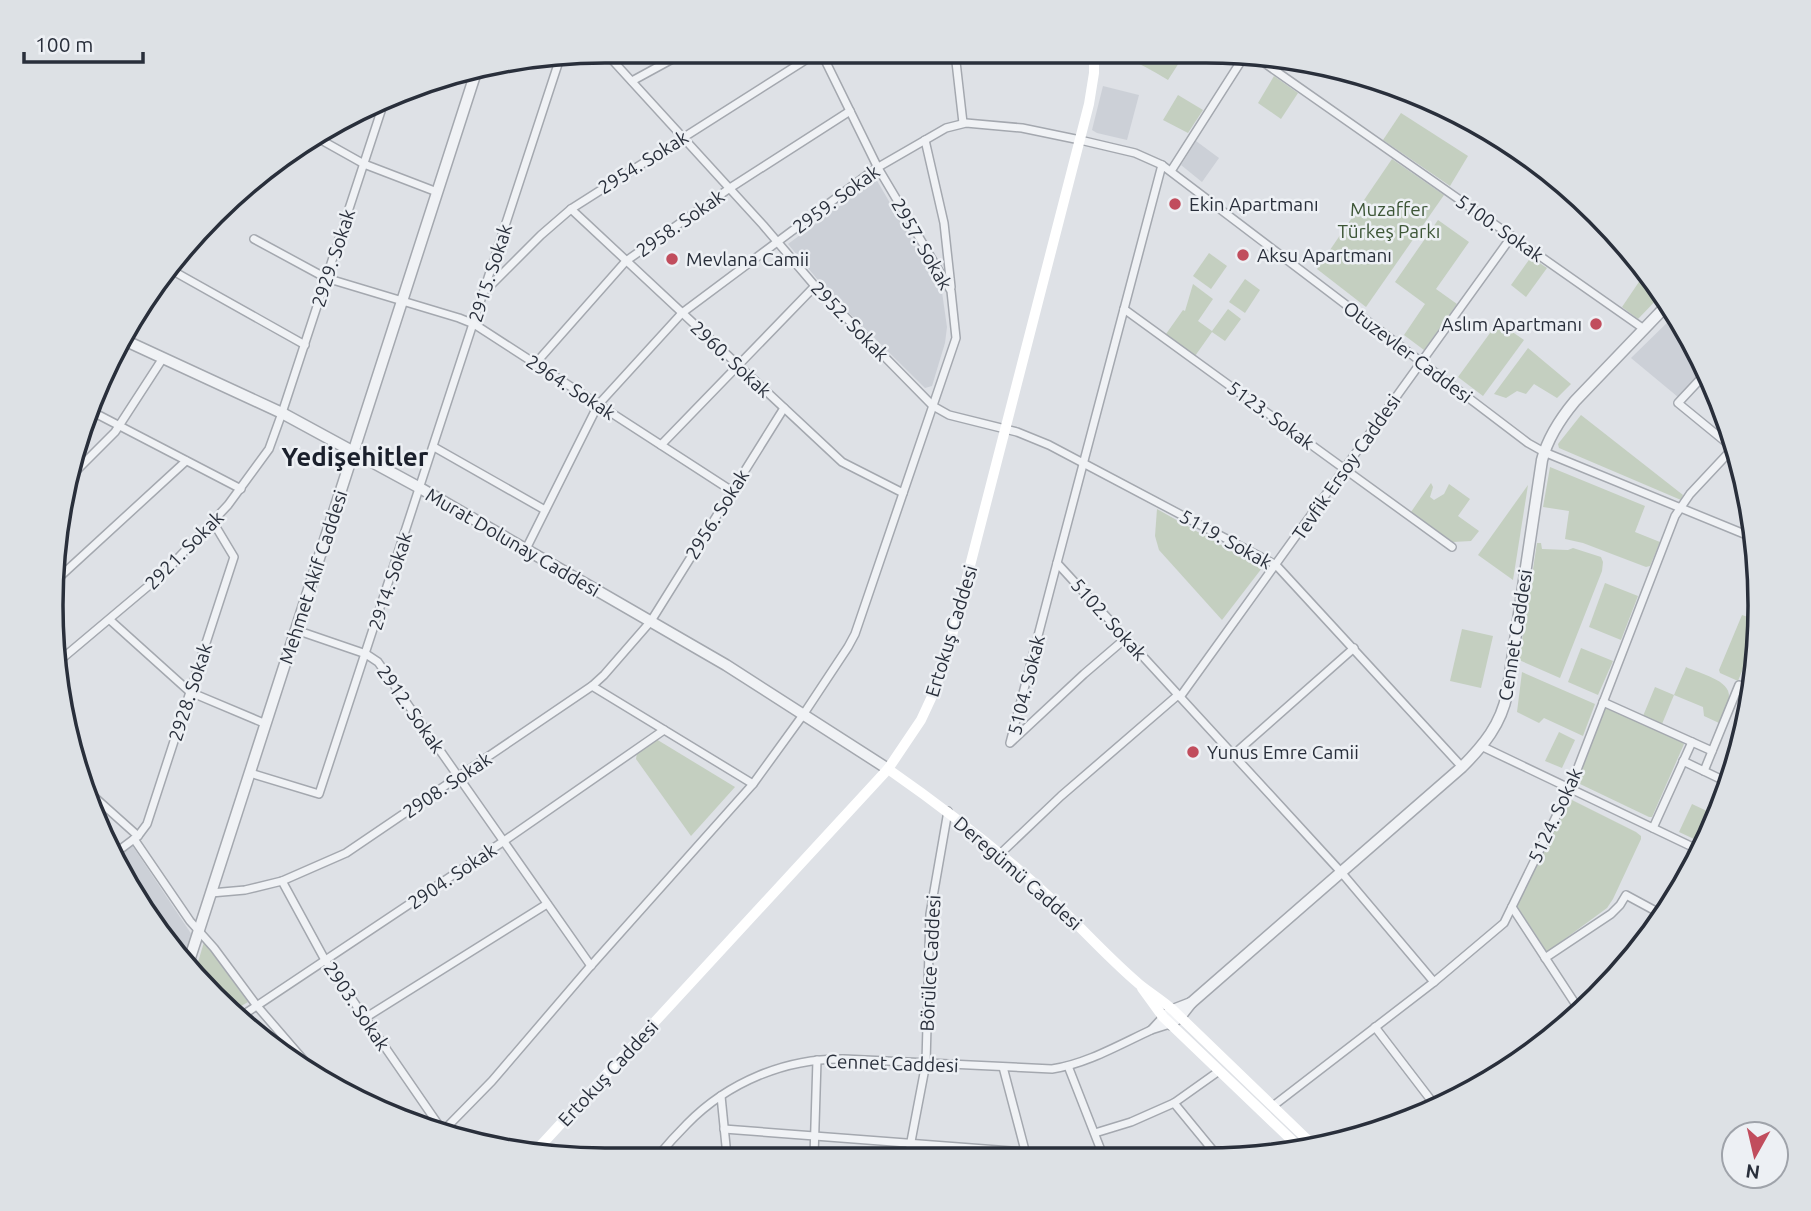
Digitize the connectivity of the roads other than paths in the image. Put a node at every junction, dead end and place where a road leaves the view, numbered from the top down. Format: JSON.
{"nodes":[{"id":1,"x":615,"y":63,"type":"edge"},
{"id":2,"x":665,"y":63,"type":"edge"},
{"id":3,"x":802,"y":63,"type":"edge"},
{"id":4,"x":826,"y":63,"type":"edge"},
{"id":5,"x":956,"y":63,"type":"edge"},
{"id":6,"x":1093,"y":63,"type":"edge"},
{"id":7,"x":1239,"y":64,"type":"edge"},
{"id":8,"x":558,"y":65,"type":"edge"},
{"id":9,"x":1271,"y":67,"type":"edge"},
{"id":10,"x":474,"y":79,"type":"edge"},
{"id":11,"x":632,"y":81,"type":"junction"},
{"id":12,"x":850,"y":111,"type":"junction"},
{"id":13,"x":381,"y":112,"type":"edge"},
{"id":14,"x":963,"y":123,"type":"junction"},
{"id":15,"x":683,"y":137,"type":"junction"},
{"id":16,"x":925,"y":140,"type":"junction"},
{"id":17,"x":1080,"y":140,"type":"junction"},
{"id":18,"x":324,"y":142,"type":"edge"},
{"id":19,"x":364,"y":164,"type":"junction"},
{"id":20,"x":1162,"y":165,"type":"junction"},
{"id":21,"x":877,"y":168,"type":"junction"},
{"id":22,"x":1171,"y":171,"type":"junction"},
{"id":23,"x":730,"y":188,"type":"junction"},
{"id":24,"x":437,"y":192,"type":"junction"},
{"id":25,"x":570,"y":209,"type":"junction"},
{"id":26,"x":1512,"y":236,"type":"junction"},
{"id":27,"x":254,"y":239,"type":"dead end"},
{"id":28,"x":778,"y":242,"type":"junction"},
{"id":29,"x":626,"y":261,"type":"junction"},
{"id":30,"x":177,"y":273,"type":"edge"},
{"id":31,"x":326,"y":278,"type":"junction"},
{"id":32,"x":815,"y":286,"type":"junction"},
{"id":33,"x":484,"y":292,"type":"junction"},
{"id":34,"x":951,"y":292,"type":"junction"},
{"id":35,"x":402,"y":300,"type":"junction"},
{"id":36,"x":1124,"y":309,"type":"junction"},
{"id":37,"x":1661,"y":311,"type":"edge"},
{"id":38,"x":682,"y":313,"type":"junction"},
{"id":39,"x":474,"y":324,"type":"junction"},
{"id":40,"x":1644,"y":329,"type":"junction"},
{"id":41,"x":131,"y":343,"type":"edge"},
{"id":42,"x":305,"y":345,"type":"junction"},
{"id":43,"x":163,"y":358,"type":"junction"},
{"id":44,"x":1421,"y":362,"type":"junction"},
{"id":45,"x":535,"y":364,"type":"junction"},
{"id":46,"x":738,"y":365,"type":"junction"},
{"id":47,"x":1699,"y":381,"type":"edge"},
{"id":48,"x":598,"y":405,"type":"junction"},
{"id":49,"x":933,"y":406,"type":"junction"},
{"id":50,"x":783,"y":408,"type":"junction"},
{"id":51,"x":282,"y":414,"type":"junction"},
{"id":52,"x":98,"y":415,"type":"edge"},
{"id":53,"x":120,"y":426,"type":"junction"},
{"id":54,"x":1007,"y":428,"type":"junction"},
{"id":55,"x":1721,"y":437,"type":"edge"},
{"id":56,"x":661,"y":445,"type":"junction"},
{"id":57,"x":434,"y":447,"type":"junction"},
{"id":58,"x":354,"y":452,"type":"junction"},
{"id":59,"x":1544,"y":452,"type":"junction"},
{"id":60,"x":1727,"y":455,"type":"edge"},
{"id":61,"x":186,"y":461,"type":"junction"},
{"id":62,"x":1083,"y":463,"type":"junction"},
{"id":63,"x":81,"y":467,"type":"edge"},
{"id":64,"x":1344,"y":469,"type":"junction"},
{"id":65,"x":420,"y":488,"type":"junction"},
{"id":66,"x":241,"y":489,"type":"junction"},
{"id":67,"x":732,"y":491,"type":"junction"},
{"id":68,"x":903,"y":493,"type":"junction"},
{"id":69,"x":1680,"y":508,"type":"junction"},
{"id":70,"x":545,"y":510,"type":"junction"},
{"id":71,"x":213,"y":522,"type":"junction"},
{"id":72,"x":1743,"y":533,"type":"edge"},
{"id":73,"x":1452,"y":547,"type":"dead end"},
{"id":74,"x":526,"y":548,"type":"junction"},
{"id":75,"x":1057,"y":563,"type":"junction"},
{"id":76,"x":1276,"y":565,"type":"junction"},
{"id":77,"x":64,"y":574,"type":"edge"},
{"id":78,"x":110,"y":620,"type":"junction"},
{"id":79,"x":652,"y":621,"type":"junction"},
{"id":80,"x":296,"y":630,"type":"junction"},
{"id":81,"x":1126,"y":638,"type":"junction"},
{"id":82,"x":1354,"y":649,"type":"junction"},
{"id":83,"x":366,"y":654,"type":"junction"},
{"id":84,"x":66,"y":656,"type":"edge"},
{"id":85,"x":1739,"y":685,"type":"dead end"},
{"id":86,"x":592,"y":686,"type":"junction"},
{"id":87,"x":190,"y":692,"type":"junction"},
{"id":88,"x":1179,"y":696,"type":"junction"},
{"id":89,"x":1603,"y":702,"type":"junction"},
{"id":90,"x":803,"y":715,"type":"junction"},
{"id":91,"x":266,"y":724,"type":"junction"},
{"id":92,"x":664,"y":730,"type":"junction"},
{"id":93,"x":1692,"y":741,"type":"junction"},
{"id":94,"x":1481,"y":746,"type":"junction"},
{"id":95,"x":1712,"y":751,"type":"junction"},
{"id":96,"x":1233,"y":755,"type":"junction"},
{"id":97,"x":1683,"y":761,"type":"junction"},
{"id":98,"x":1462,"y":766,"type":"junction"},
{"id":99,"x":888,"y":769,"type":"junction"},
{"id":100,"x":1704,"y":771,"type":"junction"},
{"id":101,"x":250,"y":774,"type":"junction"},
{"id":102,"x":459,"y":777,"type":"junction"},
{"id":103,"x":1719,"y":778,"type":"edge"},
{"id":104,"x":753,"y":784,"type":"junction"},
{"id":105,"x":1570,"y":788,"type":"junction"},
{"id":106,"x":100,"y":802,"type":"edge"},
{"id":107,"x":947,"y":811,"type":"junction"},
{"id":108,"x":1653,"y":828,"type":"junction"},
{"id":109,"x":136,"y":837,"type":"junction"},
{"id":110,"x":504,"y":841,"type":"junction"},
{"id":111,"x":1691,"y":847,"type":"edge"},
{"id":112,"x":121,"y":849,"type":"edge"},
{"id":113,"x":1000,"y":854,"type":"junction"},
{"id":114,"x":1341,"y":873,"type":"junction"},
{"id":115,"x":282,"y":881,"type":"junction"},
{"id":116,"x":211,"y":893,"type":"junction"},
{"id":117,"x":547,"y":904,"type":"junction"},
{"id":118,"x":1511,"y":907,"type":"junction"},
{"id":119,"x":1655,"y":910,"type":"edge"},
{"id":120,"x":199,"y":931,"type":"junction"},
{"id":121,"x":191,"y":955,"type":"edge"},
{"id":122,"x":1545,"y":958,"type":"junction"},
{"id":123,"x":325,"y":960,"type":"junction"},
{"id":124,"x":591,"y":966,"type":"junction"},
{"id":125,"x":1434,"y":982,"type":"junction"},
{"id":126,"x":1140,"y":985,"type":"junction"},
{"id":127,"x":1574,"y":1002,"type":"edge"},
{"id":128,"x":257,"y":1006,"type":"junction"},
{"id":129,"x":247,"y":1012,"type":"edge"},
{"id":130,"x":1177,"y":1014,"type":"junction"},
{"id":131,"x":365,"y":1018,"type":"junction"},
{"id":132,"x":1166,"y":1020,"type":"junction"},
{"id":133,"x":1375,"y":1027,"type":"junction"},
{"id":134,"x":296,"y":1051,"type":"edge"},
{"id":135,"x":817,"y":1060,"type":"junction"},
{"id":136,"x":926,"y":1063,"type":"junction"},
{"id":137,"x":1068,"y":1066,"type":"junction"},
{"id":138,"x":1003,"y":1067,"type":"junction"},
{"id":139,"x":1219,"y":1071,"type":"junction"},
{"id":140,"x":721,"y":1096,"type":"junction"},
{"id":141,"x":1430,"y":1099,"type":"edge"},
{"id":142,"x":1174,"y":1102,"type":"junction"},
{"id":143,"x":1273,"y":1106,"type":"junction"},
{"id":144,"x":435,"y":1120,"type":"edge"},
{"id":145,"x":449,"y":1125,"type":"edge"},
{"id":146,"x":724,"y":1129,"type":"junction"},
{"id":147,"x":1095,"y":1133,"type":"junction"},
{"id":148,"x":815,"y":1137,"type":"junction"},
{"id":149,"x":1306,"y":1139,"type":"edge"},
{"id":150,"x":1292,"y":1141,"type":"edge"},
{"id":151,"x":542,"y":1144,"type":"edge"},
{"id":152,"x":910,"y":1145,"type":"junction"},
{"id":153,"x":665,"y":1148,"type":"edge"},
{"id":154,"x":726,"y":1148,"type":"edge"},
{"id":155,"x":814,"y":1148,"type":"edge"},
{"id":156,"x":910,"y":1148,"type":"edge"},
{"id":157,"x":945,"y":1148,"type":"edge"},
{"id":158,"x":1024,"y":1148,"type":"edge"},
{"id":159,"x":1100,"y":1148,"type":"edge"},
{"id":160,"x":1211,"y":1148,"type":"edge"}],
"edges":[{"from":1,"to":11,"type":"street","name":"2952. Sokak"},
{"from":2,"to":11,"type":"street"},
{"from":3,"to":15,"type":"street","name":"2954. Sokak"},
{"from":4,"to":12,"type":"street","name":"2957. Sokak"},
{"from":5,"to":14,"type":"street"},
{"from":6,"to":17,"type":"main road","name":"Ertokuş Caddesi"},
{"from":7,"to":22,"type":"street"},
{"from":8,"to":33,"type":"street","name":"2915. Sokak"},
{"from":9,"to":26,"type":"street","name":"5100. Sokak"},
{"from":10,"to":24,"type":"street","name":"Mehmet Akif Caddesi"},
{"from":11,"to":15,"type":"street","name":"2952. Sokak"},
{"from":12,"to":21,"type":"street","name":"2957. Sokak"},
{"from":12,"to":23,"type":"street","name":"2958. Sokak"},
{"from":13,"to":19,"type":"street","name":"2929. Sokak"},
{"from":14,"to":16,"type":"street","name":"2959. Sokak"},
{"from":14,"to":17,"type":"street","name":"2959. Sokak"},
{"from":15,"to":23,"type":"street","name":"2952. Sokak"},
{"from":15,"to":25,"type":"street","name":"2954. Sokak"},
{"from":16,"to":21,"type":"street","name":"2959. Sokak"},
{"from":16,"to":34,"type":"street"},
{"from":17,"to":20,"type":"street","name":"Otuzevler Caddesi"},
{"from":17,"to":54,"type":"main road","name":"Ertokuş Caddesi"},
{"from":18,"to":19,"type":"street"},
{"from":19,"to":24,"type":"street"},
{"from":19,"to":31,"type":"street","name":"2929. Sokak"},
{"from":20,"to":22,"type":"street","name":"Otuzevler Caddesi"},
{"from":20,"to":36,"type":"street","name":"5102. Sokak"},
{"from":21,"to":28,"type":"street","name":"2959. Sokak"},
{"from":21,"to":34,"type":"street","name":"2957. Sokak"},
{"from":22,"to":44,"type":"street","name":"Otuzevler Caddesi"},
{"from":23,"to":28,"type":"street","name":"2952. Sokak"},
{"from":23,"to":29,"type":"street","name":"2958. Sokak"},
{"from":24,"to":35,"type":"street","name":"Mehmet Akif Caddesi"},
{"from":25,"to":29,"type":"street","name":"2960. Sokak"},
{"from":25,"to":33,"type":"street","name":"2954. Sokak"},
{"from":26,"to":40,"type":"street","name":"5100. Sokak"},
{"from":26,"to":44,"type":"street","name":"Tevfik Ersoy Caddesi"},
{"from":27,"to":31,"type":"street","name":"2964. Sokak"},
{"from":28,"to":32,"type":"street","name":"2952. Sokak"},
{"from":28,"to":38,"type":"street","name":"2959. Sokak"},
{"from":29,"to":38,"type":"street","name":"2960. Sokak"},
{"from":29,"to":45,"type":"street","name":"2958. Sokak"},
{"from":30,"to":42,"type":"street"},
{"from":31,"to":35,"type":"street","name":"2964. Sokak"},
{"from":31,"to":42,"type":"street","name":"2929. Sokak"},
{"from":32,"to":46,"type":"street"},
{"from":32,"to":49,"type":"street","name":"2952. Sokak"},
{"from":33,"to":39,"type":"street","name":"2915. Sokak"},
{"from":34,"to":49,"type":"street","name":"2957. Sokak"},
{"from":35,"to":39,"type":"street","name":"2964. Sokak"},
{"from":35,"to":58,"type":"street","name":"Mehmet Akif Caddesi"},
{"from":36,"to":62,"type":"street","name":"5102. Sokak"},
{"from":36,"to":64,"type":"street","name":"5123. Sokak"},
{"from":37,"to":40,"type":"street","name":"Cennet Caddesi"},
{"from":38,"to":46,"type":"street","name":"2960. Sokak"},
{"from":38,"to":48,"type":"street","name":"2959. Sokak"},
{"from":39,"to":45,"type":"street","name":"2964. Sokak"},
{"from":39,"to":57,"type":"street","name":"2915. Sokak"},
{"from":40,"to":59,"type":"street","name":"Cennet Caddesi"},
{"from":41,"to":43,"type":"street","name":"Murat Dolunay Caddesi"},
{"from":42,"to":51,"type":"street","name":"2929. Sokak"},
{"from":43,"to":51,"type":"street","name":"Murat Dolunay Caddesi"},
{"from":43,"to":53,"type":"street"},
{"from":44,"to":59,"type":"street","name":"Otuzevler Caddesi"},
{"from":44,"to":64,"type":"street","name":"Tevfik Ersoy Caddesi"},
{"from":45,"to":48,"type":"street","name":"2964. Sokak"},
{"from":46,"to":50,"type":"street","name":"2960. Sokak"},
{"from":46,"to":56,"type":"street"},
{"from":47,"to":55,"type":"street"},
{"from":48,"to":56,"type":"street","name":"2964. Sokak"},
{"from":48,"to":70,"type":"street","name":"2959. Sokak"},
{"from":49,"to":54,"type":"street","name":"2952. Sokak"},
{"from":49,"to":68,"type":"street","name":"2957. Sokak"},
{"from":50,"to":67,"type":"street","name":"2956. Sokak"},
{"from":50,"to":68,"type":"street","name":"2960. Sokak"},
{"from":51,"to":58,"type":"street","name":"Murat Dolunay Caddesi"},
{"from":51,"to":66,"type":"street","name":"2921. Sokak"},
{"from":52,"to":53,"type":"street"},
{"from":53,"to":61,"type":"street"},
{"from":53,"to":63,"type":"street"},
{"from":54,"to":62,"type":"street","name":"5119. Sokak"},
{"from":54,"to":99,"type":"main road","name":"Ertokuş Caddesi"},
{"from":56,"to":67,"type":"street","name":"2964. Sokak"},
{"from":57,"to":65,"type":"street","name":"2915. Sokak"},
{"from":57,"to":70,"type":"street"},
{"from":58,"to":65,"type":"street","name":"Murat Dolunay Caddesi"},
{"from":58,"to":80,"type":"street","name":"Mehmet Akif Caddesi"},
{"from":59,"to":69,"type":"street","name":"Otuzevler Caddesi"},
{"from":59,"to":94,"type":"street","name":"Cennet Caddesi"},
{"from":60,"to":69,"type":"street","name":"5124. Sokak"},
{"from":61,"to":66,"type":"street"},
{"from":61,"to":77,"type":"street"},
{"from":62,"to":75,"type":"street","name":"5102. Sokak"},
{"from":62,"to":76,"type":"street","name":"5119. Sokak"},
{"from":64,"to":73,"type":"street","name":"5123. Sokak"},
{"from":64,"to":76,"type":"street","name":"Tevfik Ersoy Caddesi"},
{"from":65,"to":74,"type":"street","name":"Murat Dolunay Caddesi"},
{"from":65,"to":83,"type":"street","name":"2914. Sokak"},
{"from":66,"to":71,"type":"street","name":"2921. Sokak"},
{"from":67,"to":79,"type":"street","name":"2956. Sokak"},
{"from":68,"to":90,"type":"street","name":"2957. Sokak"},
{"from":69,"to":72,"type":"street","name":"Otuzevler Caddesi"},
{"from":69,"to":89,"type":"street","name":"5124. Sokak"},
{"from":70,"to":74,"type":"street","name":"2959. Sokak"},
{"from":71,"to":78,"type":"street","name":"2921. Sokak"},
{"from":71,"to":87,"type":"street","name":"2928. Sokak"},
{"from":74,"to":79,"type":"street","name":"Murat Dolunay Caddesi"},
{"from":75,"to":81,"type":"street","name":"5102. Sokak"},
{"from":75,"to":81,"type":"street","name":"5104. Sokak"},
{"from":76,"to":82,"type":"street","name":"5119. Sokak"},
{"from":76,"to":88,"type":"street","name":"Tevfik Ersoy Caddesi"},
{"from":78,"to":84,"type":"street","name":"2921. Sokak"},
{"from":78,"to":87,"type":"street"},
{"from":79,"to":86,"type":"street","name":"2908. Sokak"},
{"from":79,"to":90,"type":"street","name":"Murat Dolunay Caddesi"},
{"from":80,"to":83,"type":"street","name":"2912. Sokak"},
{"from":80,"to":91,"type":"street","name":"Mehmet Akif Caddesi"},
{"from":81,"to":88,"type":"street","name":"5102. Sokak"},
{"from":82,"to":96,"type":"street"},
{"from":82,"to":98,"type":"street","name":"5119. Sokak"},
{"from":83,"to":101,"type":"street","name":"2914. Sokak"},
{"from":83,"to":102,"type":"street","name":"2912. Sokak"},
{"from":85,"to":95,"type":"street"},
{"from":86,"to":92,"type":"street"},
{"from":86,"to":102,"type":"street","name":"2908. Sokak"},
{"from":87,"to":91,"type":"street"},
{"from":87,"to":109,"type":"street","name":"2928. Sokak"},
{"from":88,"to":96,"type":"street","name":"5102. Sokak"},
{"from":88,"to":113,"type":"street","name":"Tevfik Ersoy Caddesi"},
{"from":89,"to":93,"type":"street"},
{"from":89,"to":105,"type":"street","name":"5124. Sokak"},
{"from":90,"to":99,"type":"street","name":"Murat Dolunay Caddesi"},
{"from":90,"to":104,"type":"street","name":"2957. Sokak"},
{"from":91,"to":101,"type":"street","name":"Mehmet Akif Caddesi"},
{"from":92,"to":104,"type":"street"},
{"from":92,"to":110,"type":"street","name":"2904. Sokak"},
{"from":93,"to":95,"type":"street"},
{"from":93,"to":97,"type":"street"},
{"from":94,"to":98,"type":"street","name":"Cennet Caddesi"},
{"from":94,"to":105,"type":"street"},
{"from":95,"to":100,"type":"street"},
{"from":96,"to":114,"type":"street","name":"5102. Sokak"},
{"from":97,"to":100,"type":"street"},
{"from":97,"to":108,"type":"street"},
{"from":98,"to":114,"type":"street","name":"Cennet Caddesi"},
{"from":99,"to":107,"type":"main road","name":"Deregümü Caddesi"},
{"from":99,"to":151,"type":"main road","name":"Ertokuş Caddesi"},
{"from":100,"to":103,"type":"street"},
{"from":101,"to":116,"type":"street","name":"Mehmet Akif Caddesi"},
{"from":102,"to":110,"type":"street","name":"2912. Sokak"},
{"from":102,"to":115,"type":"street","name":"2908. Sokak"},
{"from":104,"to":124,"type":"street","name":"2957. Sokak"},
{"from":105,"to":108,"type":"street"},
{"from":105,"to":118,"type":"street","name":"5124. Sokak"},
{"from":106,"to":109,"type":"street"},
{"from":107,"to":113,"type":"main road","name":"Deregümü Caddesi"},
{"from":107,"to":136,"type":"street","name":"Börülce Caddesi"},
{"from":108,"to":111,"type":"street"},
{"from":109,"to":112,"type":"street","name":"2928. Sokak"},
{"from":109,"to":120,"type":"street"},
{"from":110,"to":117,"type":"street","name":"2912. Sokak"},
{"from":110,"to":123,"type":"street","name":"2904. Sokak"},
{"from":113,"to":126,"type":"main road","name":"Deregümü Caddesi"},
{"from":114,"to":125,"type":"street","name":"5102. Sokak"},
{"from":114,"to":130,"type":"street","name":"Cennet Caddesi"},
{"from":115,"to":116,"type":"street","name":"2908. Sokak"},
{"from":115,"to":123,"type":"street","name":"2903. Sokak"},
{"from":116,"to":120,"type":"street","name":"Mehmet Akif Caddesi"},
{"from":117,"to":124,"type":"street","name":"2912. Sokak"},
{"from":117,"to":131,"type":"street"},
{"from":118,"to":122,"type":"street"},
{"from":118,"to":125,"type":"street","name":"5124. Sokak"},
{"from":119,"to":122,"type":"street"},
{"from":120,"to":121,"type":"street","name":"Mehmet Akif Caddesi"},
{"from":120,"to":128,"type":"street"},
{"from":122,"to":127,"type":"street"},
{"from":123,"to":128,"type":"street","name":"2904. Sokak"},
{"from":123,"to":131,"type":"street","name":"2903. Sokak"},
{"from":124,"to":145,"type":"street","name":"2957. Sokak"},
{"from":125,"to":133,"type":"street","name":"5124. Sokak"},
{"from":126,"to":130,"type":"main road","name":"Deregümü Caddesi"},
{"from":126,"to":132,"type":"main road","name":"Deregümü Caddesi"},
{"from":128,"to":129,"type":"street","name":"2904. Sokak"},
{"from":128,"to":134,"type":"street"},
{"from":130,"to":132,"type":"street","name":"Cennet Caddesi"},
{"from":130,"to":143,"type":"main road","name":"Deregümü Caddesi"},
{"from":131,"to":144,"type":"street","name":"2903. Sokak"},
{"from":132,"to":137,"type":"street","name":"Cennet Caddesi"},
{"from":132,"to":139,"type":"main road","name":"Deregümü Caddesi"},
{"from":133,"to":141,"type":"street"},
{"from":133,"to":143,"type":"street","name":"5124. Sokak"},
{"from":135,"to":136,"type":"street","name":"Cennet Caddesi"},
{"from":135,"to":140,"type":"street","name":"Cennet Caddesi"},
{"from":135,"to":148,"type":"street"},
{"from":136,"to":138,"type":"street","name":"Cennet Caddesi"},
{"from":136,"to":152,"type":"street","name":"Börülce Caddesi"},
{"from":137,"to":138,"type":"street","name":"Cennet Caddesi"},
{"from":137,"to":147,"type":"street"},
{"from":138,"to":158,"type":"street"},
{"from":139,"to":142,"type":"street"},
{"from":139,"to":150,"type":"main road","name":"Deregümü Caddesi"},
{"from":140,"to":146,"type":"street"},
{"from":140,"to":153,"type":"street","name":"Cennet Caddesi"},
{"from":142,"to":147,"type":"street"},
{"from":142,"to":160,"type":"street"},
{"from":143,"to":149,"type":"main road","name":"Deregümü Caddesi"},
{"from":146,"to":148,"type":"street"},
{"from":146,"to":154,"type":"street"},
{"from":147,"to":159,"type":"street"},
{"from":148,"to":152,"type":"street"},
{"from":148,"to":155,"type":"street"},
{"from":152,"to":156,"type":"street","name":"Börülce Caddesi"},
{"from":152,"to":157,"type":"street"}]}
